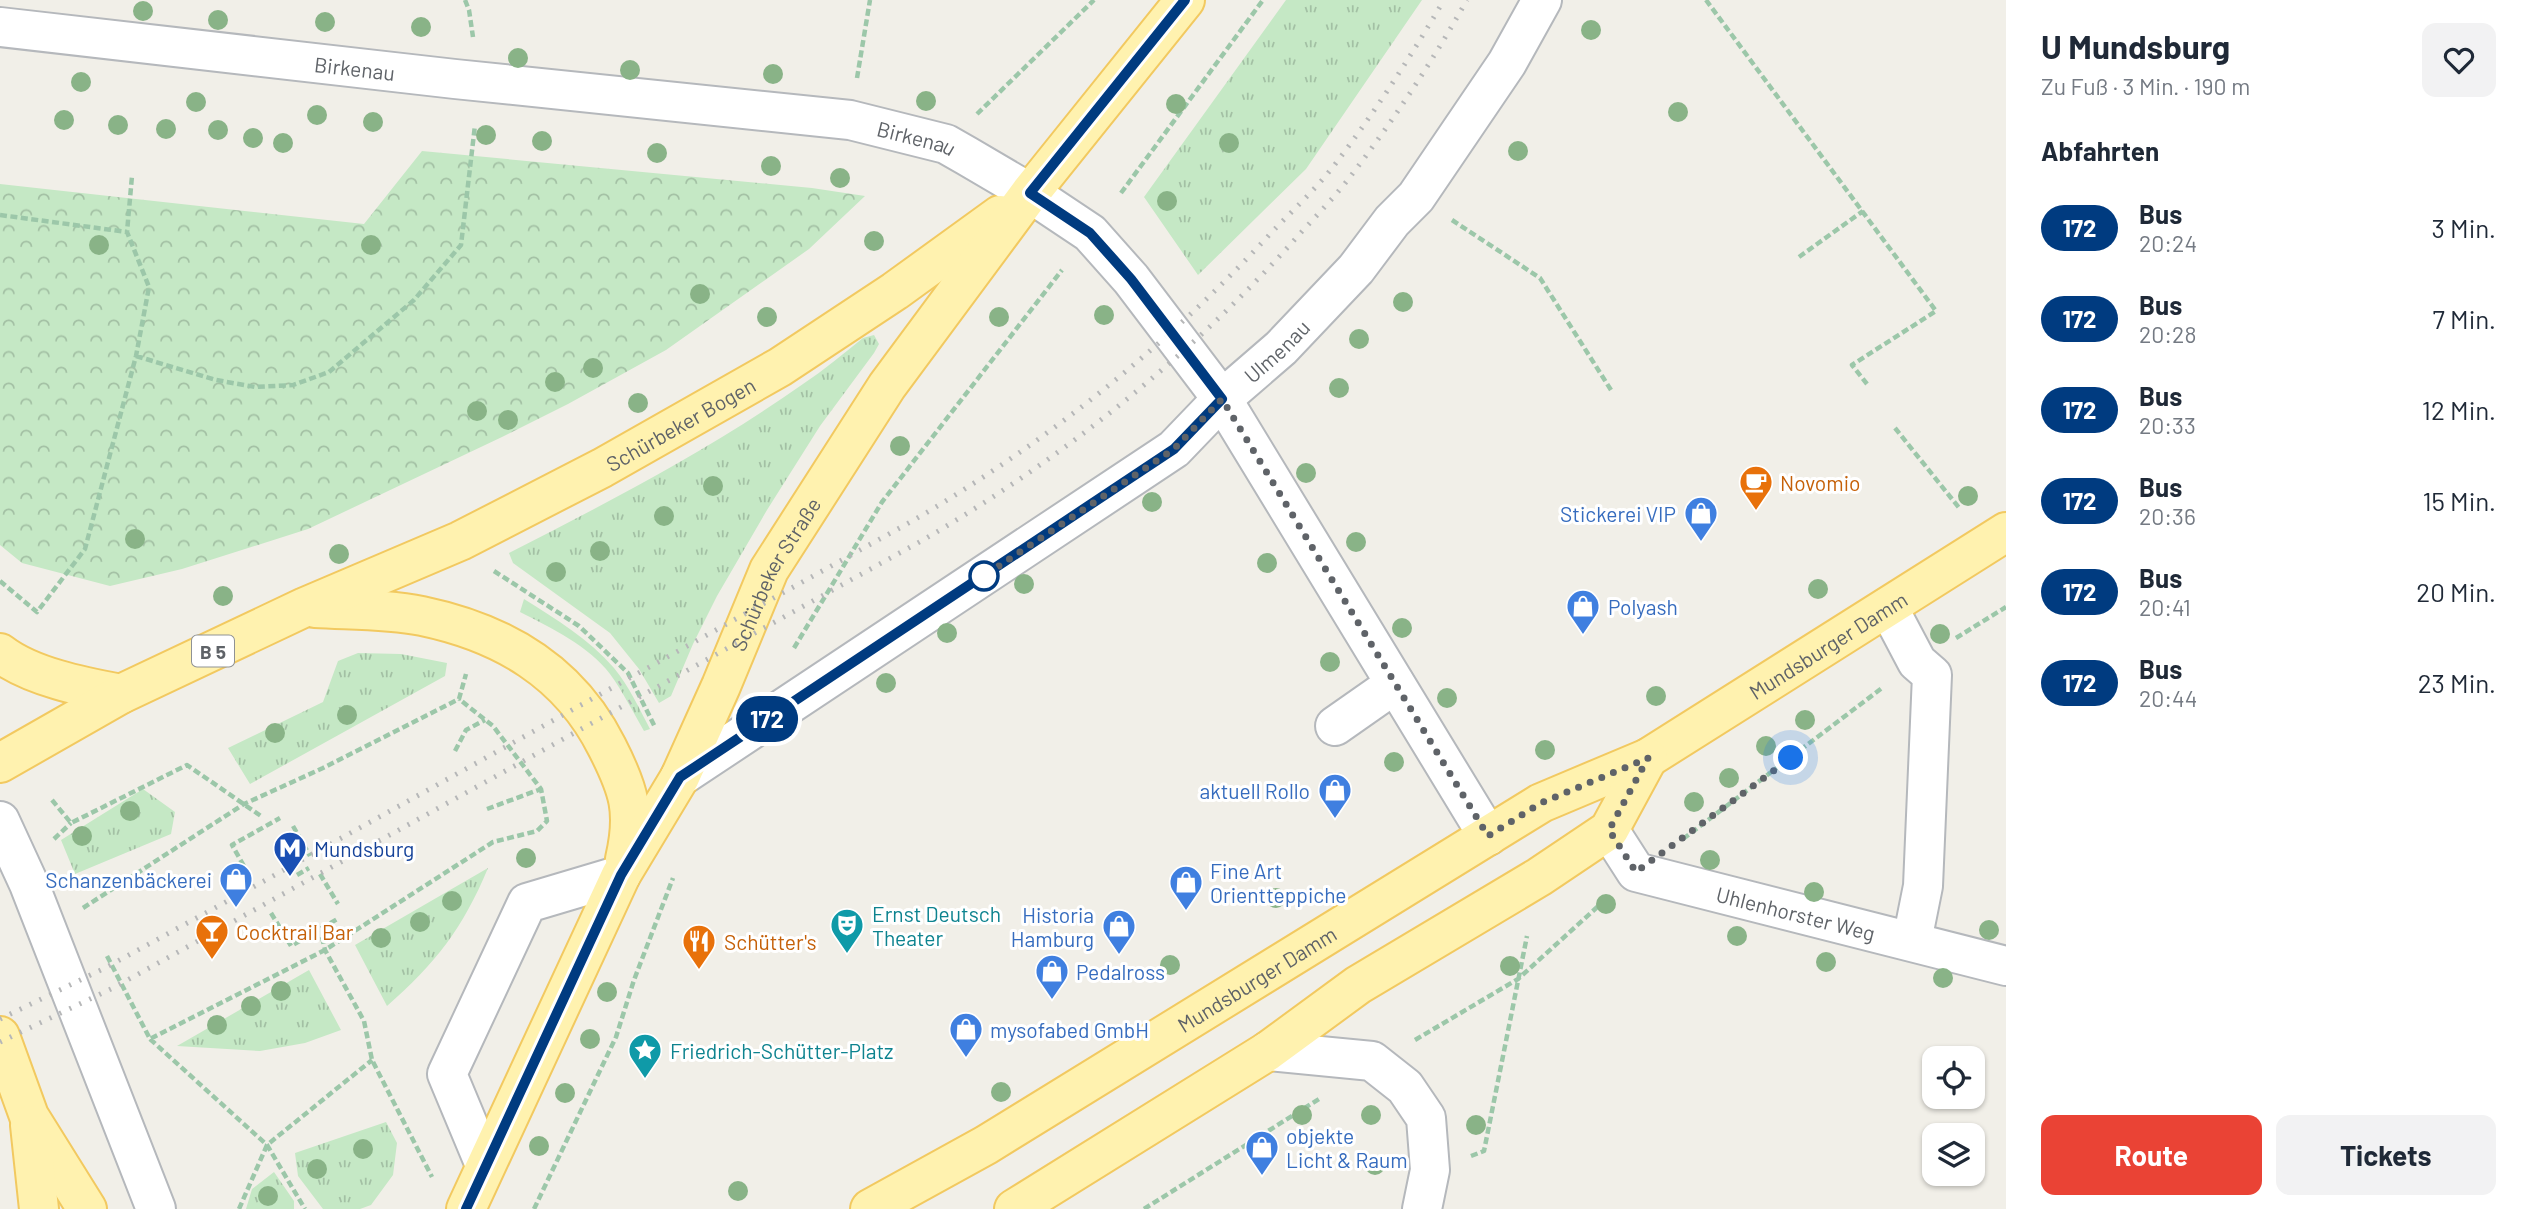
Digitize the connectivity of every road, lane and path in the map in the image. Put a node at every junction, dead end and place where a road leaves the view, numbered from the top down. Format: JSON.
{"nodes":[{"id":1,"x":870,"y":0,"type":"edge"},
{"id":2,"x":1094,"y":0,"type":"edge"},
{"id":3,"x":1185,"y":0,"type":"edge"},
{"id":4,"x":1263,"y":0,"type":"edge"},
{"id":5,"x":1542,"y":0,"type":"edge"},
{"id":6,"x":1706,"y":0,"type":"edge"},
{"id":7,"x":0,"y":27,"type":"edge"},
{"id":8,"x":480,"y":82,"type":"junction"},
{"id":9,"x":850,"y":120,"type":"junction"},
{"id":10,"x":946,"y":144,"type":"junction"},
{"id":11,"x":132,"y":176,"type":"dead end"},
{"id":12,"x":1030,"y":193,"type":"junction"},
{"id":13,"x":1121,"y":193,"type":"dead end"},
{"id":14,"x":1416,"y":197,"type":"junction"},
{"id":15,"x":1863,"y":211,"type":"junction"},
{"id":16,"x":0,"y":215,"type":"edge"},
{"id":17,"x":127,"y":232,"type":"junction"},
{"id":18,"x":1799,"y":257,"type":"dead end"},
{"id":19,"x":1062,"y":270,"type":"dead end"},
{"id":20,"x":136,"y":356,"type":"junction"},
{"id":21,"x":1867,"y":384,"type":"dead end"},
{"id":22,"x":1611,"y":390,"type":"dead end"},
{"id":23,"x":1222,"y":399,"type":"junction"},
{"id":24,"x":1895,"y":428,"type":"dead end"},
{"id":25,"x":1997,"y":537,"type":"edge"},
{"id":26,"x":0,"y":581,"type":"edge"},
{"id":27,"x":305,"y":607,"type":"junction"},
{"id":28,"x":1888,"y":607,"type":"junction"},
{"id":29,"x":2006,"y":607,"type":"edge"},
{"id":30,"x":793,"y":649,"type":"dead end"},
{"id":31,"x":0,"y":653,"type":"edge"},
{"id":32,"x":1917,"y":662,"type":"junction"},
{"id":33,"x":467,"y":670,"type":"dead end"},
{"id":34,"x":1395,"y":684,"type":"junction"},
{"id":35,"x":121,"y":694,"type":"junction"},
{"id":36,"x":459,"y":699,"type":"junction"},
{"id":37,"x":485,"y":720,"type":"junction"},
{"id":38,"x":1335,"y":726,"type":"dead end"},
{"id":39,"x":455,"y":751,"type":"dead end"},
{"id":40,"x":1648,"y":758,"type":"junction"},
{"id":41,"x":0,"y":763,"type":"edge"},
{"id":42,"x":680,"y":777,"type":"junction"},
{"id":43,"x":541,"y":789,"type":"junction"},
{"id":44,"x":52,"y":800,"type":"dead end"},
{"id":45,"x":244,"y":804,"type":"junction"},
{"id":46,"x":487,"y":809,"type":"dead end"},
{"id":47,"x":261,"y":816,"type":"dead end"},
{"id":48,"x":280,"y":818,"type":"dead end"},
{"id":49,"x":0,"y":821,"type":"edge"},
{"id":50,"x":293,"y":826,"type":"dead end"},
{"id":51,"x":1609,"y":830,"type":"junction"},
{"id":52,"x":1488,"y":836,"type":"junction"},
{"id":53,"x":310,"y":856,"type":"dead end"},
{"id":54,"x":678,"y":866,"type":"dead end"},
{"id":55,"x":309,"y":868,"type":"dead end"},
{"id":56,"x":1636,"y":872,"type":"junction"},
{"id":57,"x":320,"y":874,"type":"dead end"},
{"id":58,"x":249,"y":875,"type":"dead end"},
{"id":59,"x":298,"y":875,"type":"dead end"},
{"id":60,"x":621,"y":875,"type":"junction"},
{"id":61,"x":1539,"y":877,"type":"junction"},
{"id":62,"x":338,"y":904,"type":"dead end"},
{"id":63,"x":82,"y":909,"type":"dead end"},
{"id":64,"x":271,"y":913,"type":"dead end"},
{"id":65,"x":339,"y":918,"type":"dead end"},
{"id":66,"x":322,"y":937,"type":"dead end"},
{"id":67,"x":1912,"y":941,"type":"junction"},
{"id":68,"x":101,"y":944,"type":"dead end"},
{"id":69,"x":325,"y":950,"type":"junction"},
{"id":70,"x":2006,"y":966,"type":"edge"},
{"id":71,"x":0,"y":1036,"type":"edge"},
{"id":72,"x":150,"y":1039,"type":"junction"},
{"id":73,"x":1268,"y":1051,"type":"junction"},
{"id":74,"x":372,"y":1060,"type":"junction"},
{"id":75,"x":29,"y":1115,"type":"junction"},
{"id":76,"x":267,"y":1145,"type":"junction"},
{"id":77,"x":485,"y":1165,"type":"junction"},
{"id":78,"x":1430,"y":1170,"type":"junction"},
{"id":79,"x":468,"y":1204,"type":"edge"},
{"id":80,"x":39,"y":1209,"type":"edge"},
{"id":81,"x":88,"y":1209,"type":"edge"},
{"id":82,"x":156,"y":1209,"type":"edge"},
{"id":83,"x":239,"y":1209,"type":"edge"},
{"id":84,"x":305,"y":1209,"type":"edge"},
{"id":85,"x":534,"y":1209,"type":"edge"},
{"id":86,"x":870,"y":1209,"type":"edge"},
{"id":87,"x":1014,"y":1209,"type":"edge"},
{"id":88,"x":1422,"y":1209,"type":"edge"}],
"edges":[{"from":1,"to":9,"type":"path"},
{"from":2,"to":10,"type":"path"},
{"from":3,"to":12,"type":"main road","name":"Schürbeker Straße"},
{"from":4,"to":13,"type":"path"},
{"from":5,"to":14,"type":"street","name":"Ulmenau"},
{"from":6,"to":15,"type":"path"},
{"from":7,"to":8,"type":"street","name":"Birkenau"},
{"from":8,"to":9,"type":"street","name":"Birkenau"},
{"from":8,"to":20,"type":"path"},
{"from":9,"to":10,"type":"street","name":"Birkenau"},
{"from":10,"to":12,"type":"street","name":"Birkenau"},
{"from":11,"to":17,"type":"path"},
{"from":12,"to":23,"type":"street","name":"Birkenau"},
{"from":12,"to":27,"type":"main road","name":"Schürbeker Bogen"},
{"from":12,"to":42,"type":"main road","name":"Schürbeker Straße"},
{"from":14,"to":22,"type":"path"},
{"from":14,"to":23,"type":"street","name":"Ulmenau"},
{"from":15,"to":18,"type":"path"},
{"from":15,"to":21,"type":"path"},
{"from":16,"to":17,"type":"path"},
{"from":17,"to":20,"type":"path"},
{"from":19,"to":30,"type":"path"},
{"from":20,"to":26,"type":"path"},
{"from":23,"to":34,"type":"street","name":"Birkenau"},
{"from":23,"to":42,"type":"street","name":"Ulmenau"},
{"from":24,"to":25,"type":"path"},
{"from":25,"to":28,"type":"main road","name":"Mundsburger Damm"},
{"from":27,"to":35,"type":"main road","name":"Schürbeker Bogen","number":"B 5"},
{"from":27,"to":60,"type":"main road","name":"Schürbeker Bogen","number":"B 5"},
{"from":28,"to":32,"type":"street"},
{"from":28,"to":40,"type":"main road","name":"Mundsburger Damm"},
{"from":29,"to":32,"type":"path"},
{"from":31,"to":35,"type":"main road"},
{"from":32,"to":56,"type":"path"},
{"from":32,"to":67,"type":"street"},
{"from":33,"to":36,"type":"path"},
{"from":34,"to":38,"type":"street"},
{"from":34,"to":52,"type":"street","name":"Birkenau"},
{"from":35,"to":41,"type":"main road","name":"Schürbeker Bogen"},
{"from":36,"to":37,"type":"path"},
{"from":36,"to":45,"type":"path"},
{"from":37,"to":39,"type":"path"},
{"from":37,"to":43,"type":"path"},
{"from":40,"to":51,"type":"main road","name":"Mundsburger Damm"},
{"from":40,"to":52,"type":"main road","name":"Mundsburger Damm"},
{"from":42,"to":60,"type":"main road","name":"Schürbeker Straße"},
{"from":43,"to":46,"type":"path"},
{"from":43,"to":69,"type":"path"},
{"from":44,"to":45,"type":"path"},
{"from":45,"to":47,"type":"path"},
{"from":45,"to":63,"type":"path"},
{"from":48,"to":58,"type":"path"},
{"from":49,"to":82,"type":"street"},
{"from":50,"to":53,"type":"path"},
{"from":51,"to":56,"type":"street"},
{"from":51,"to":61,"type":"main road","name":"Mundsburger Damm"},
{"from":52,"to":86,"type":"main road","name":"Mundsburger Damm"},
{"from":54,"to":85,"type":"path"},
{"from":55,"to":59,"type":"path"},
{"from":56,"to":67,"type":"street","name":"Uhlenhorster Weg"},
{"from":57,"to":62,"type":"path"},
{"from":60,"to":77,"type":"main road","name":"Schürbeker Straße","number":"B 5"},
{"from":60,"to":77,"type":"street"},
{"from":61,"to":73,"type":"main road","name":"Mundsburger Damm"},
{"from":61,"to":78,"type":"path"},
{"from":64,"to":65,"type":"path"},
{"from":66,"to":69,"type":"path"},
{"from":67,"to":70,"type":"street","name":"Uhlenhorster Weg"},
{"from":68,"to":72,"type":"path"},
{"from":69,"to":72,"type":"path"},
{"from":69,"to":74,"type":"path"},
{"from":71,"to":75,"type":"main road"},
{"from":72,"to":76,"type":"path"},
{"from":73,"to":78,"type":"street"},
{"from":73,"to":87,"type":"main road","name":"Mundsburger Damm"},
{"from":74,"to":76,"type":"path"},
{"from":74,"to":79,"type":"path"},
{"from":75,"to":80,"type":"main road"},
{"from":75,"to":81,"type":"main road"},
{"from":76,"to":83,"type":"path"},
{"from":76,"to":84,"type":"path"},
{"from":77,"to":79,"type":"main road","name":"Schürbeker Straße","number":"B 5"},
{"from":78,"to":88,"type":"street"}]}
